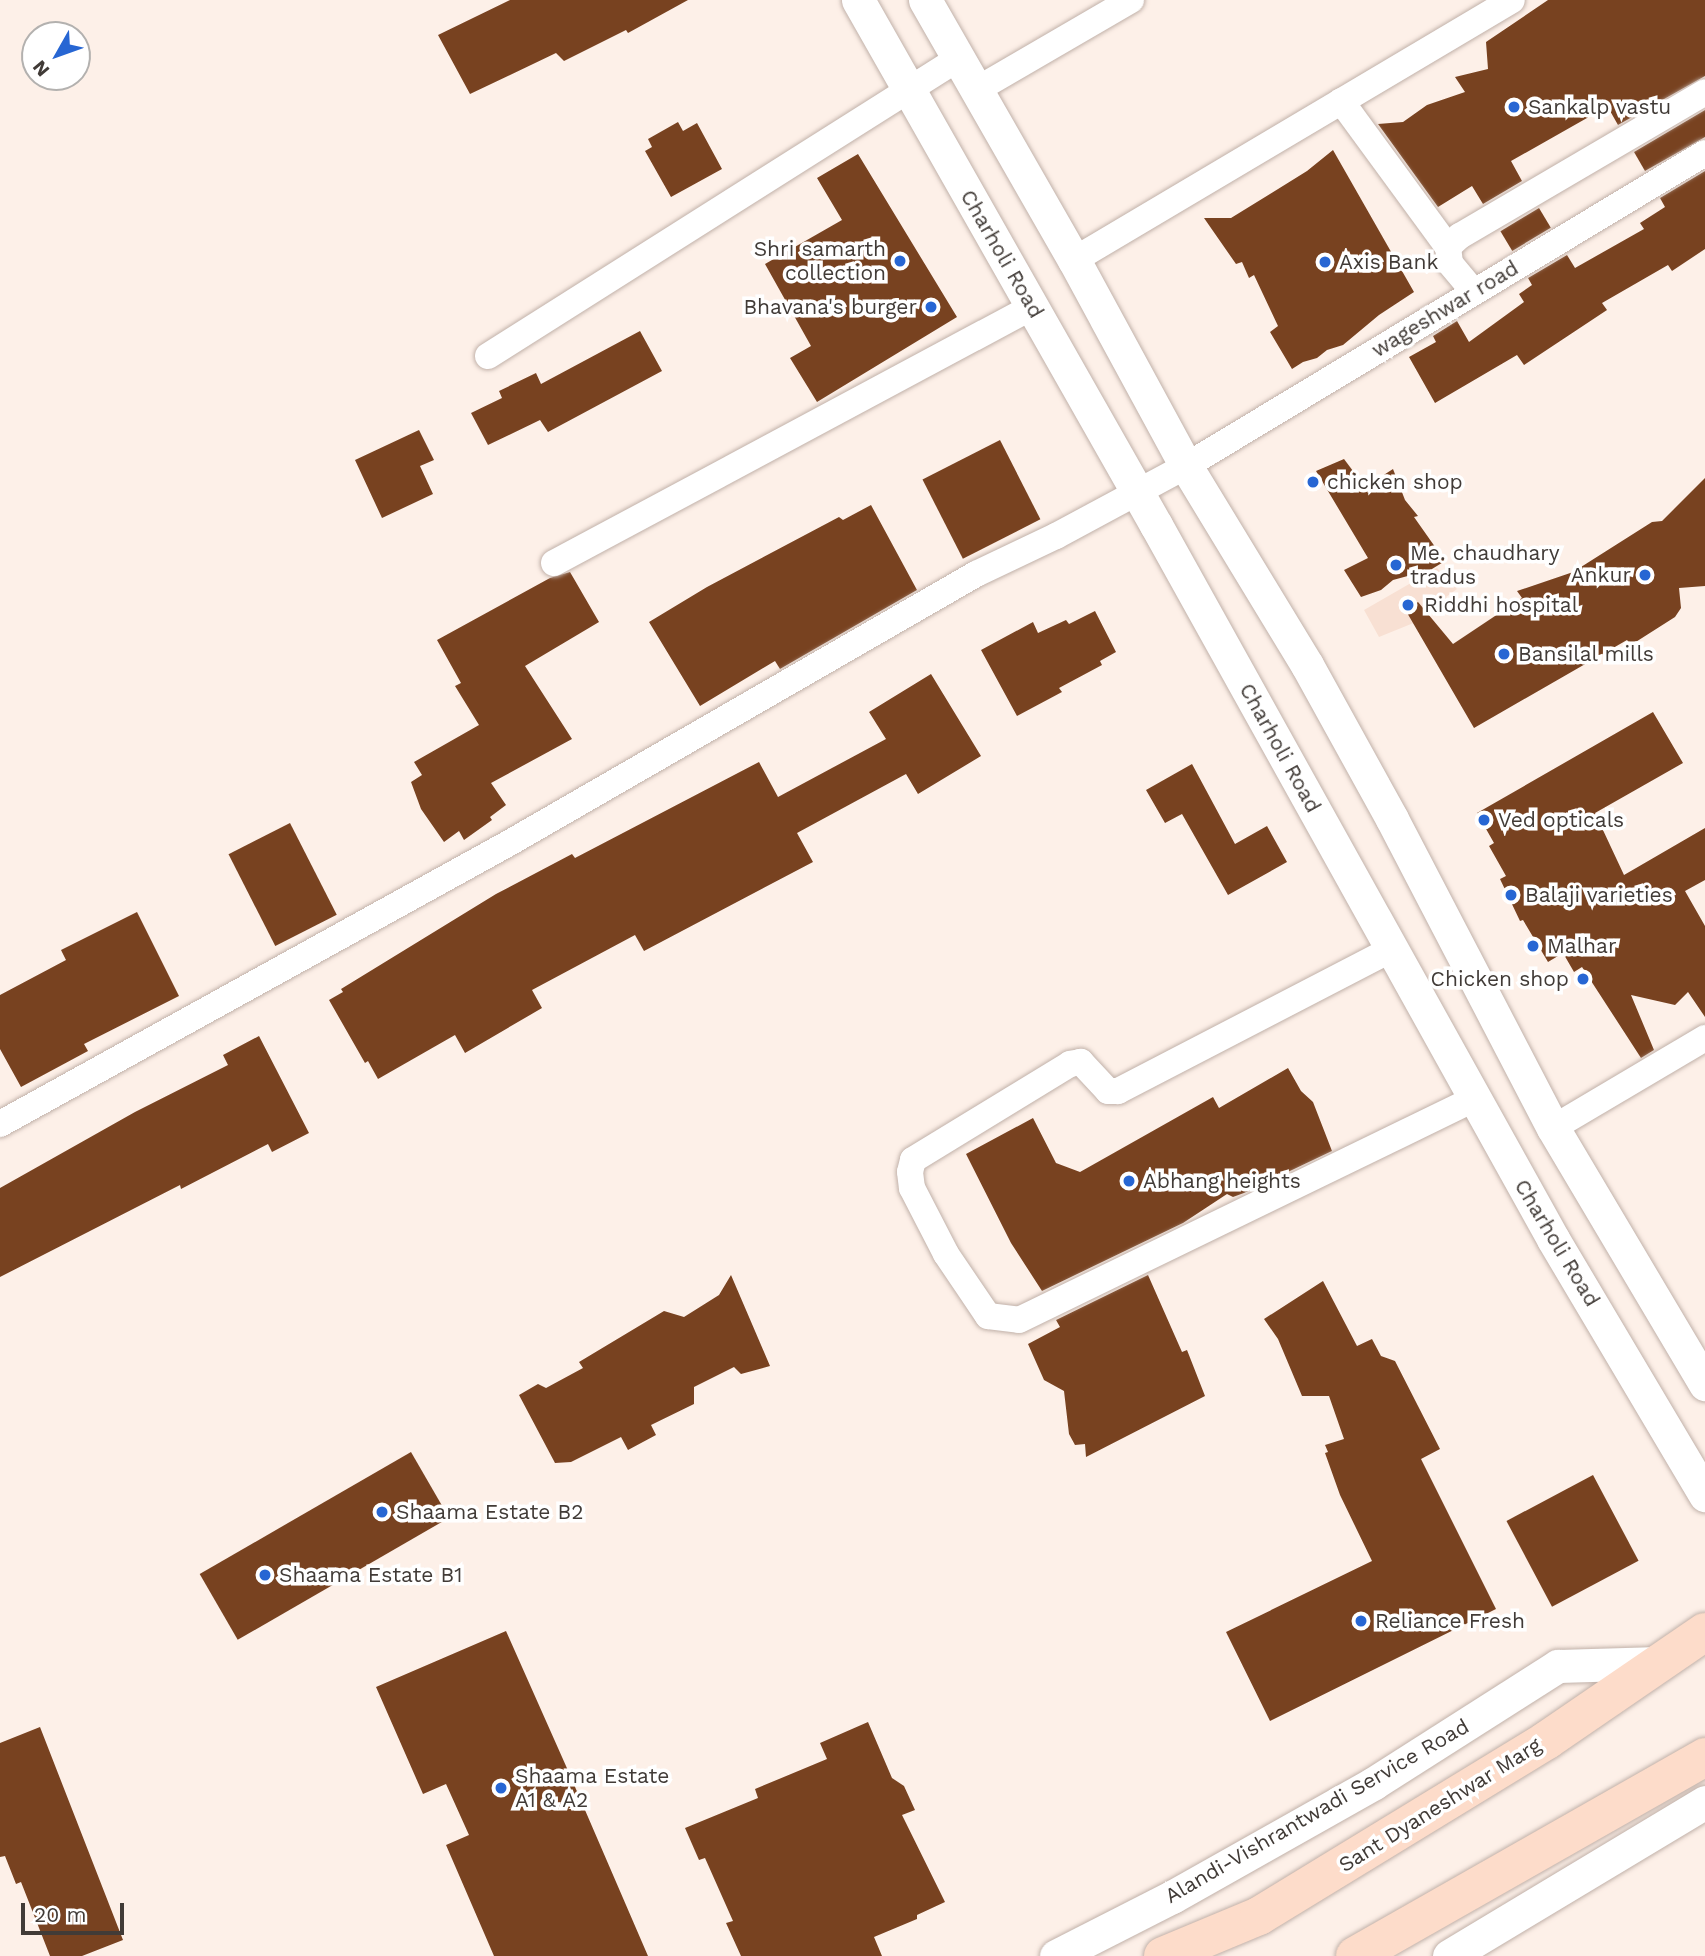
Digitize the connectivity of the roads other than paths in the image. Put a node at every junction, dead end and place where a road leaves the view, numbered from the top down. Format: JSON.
{"nodes":[{"id":1,"x":858,"y":0,"type":"edge"},
{"id":2,"x":925,"y":0,"type":"edge"},
{"id":3,"x":1132,"y":0,"type":"edge"},
{"id":4,"x":1512,"y":0,"type":"edge"},
{"id":5,"x":959,"y":58,"type":"junction"},
{"id":6,"x":978,"y":89,"type":"junction"},
{"id":7,"x":909,"y":90,"type":"junction"},
{"id":8,"x":1705,"y":92,"type":"edge"},
{"id":9,"x":1341,"y":101,"type":"junction"},
{"id":10,"x":1705,"y":153,"type":"edge"},
{"id":11,"x":1448,"y":247,"type":"junction"},
{"id":12,"x":1074,"y":260,"type":"junction"},
{"id":13,"x":1474,"y":292,"type":"junction"},
{"id":14,"x":1032,"y":307,"type":"junction"},
{"id":15,"x":488,"y":356,"type":"dead end"},
{"id":16,"x":1186,"y":466,"type":"junction"},
{"id":17,"x":1136,"y":493,"type":"junction"},
{"id":18,"x":554,"y":563,"type":"dead end"},
{"id":19,"x":1392,"y":949,"type":"junction"},
{"id":20,"x":1705,"y":1038,"type":"edge"},
{"id":21,"x":1474,"y":1099,"type":"junction"},
{"id":22,"x":0,"y":1124,"type":"edge"},
{"id":23,"x":1553,"y":1128,"type":"junction"},
{"id":24,"x":1653,"y":1298,"type":"junction"},
{"id":25,"x":1605,"y":1323,"type":"junction"},
{"id":26,"x":1705,"y":1384,"type":"edge"},
{"id":27,"x":1705,"y":1495,"type":"edge"},
{"id":28,"x":1705,"y":1632,"type":"edge"},
{"id":29,"x":1659,"y":1664,"type":"junction"},
{"id":30,"x":1705,"y":1757,"type":"edge"},
{"id":31,"x":1705,"y":1802,"type":"edge"},
{"id":32,"x":1056,"y":1956,"type":"edge"},
{"id":33,"x":1163,"y":1956,"type":"edge"},
{"id":34,"x":1354,"y":1956,"type":"edge"},
{"id":35,"x":1449,"y":1956,"type":"edge"}],
"edges":[{"from":1,"to":7,"type":"street","name":"Charholi Road"},
{"from":2,"to":5,"type":"street"},
{"from":3,"to":6,"type":"street"},
{"from":4,"to":9,"type":"street"},
{"from":5,"to":6,"type":"street"},
{"from":5,"to":7,"type":"street"},
{"from":6,"to":12,"type":"street"},
{"from":7,"to":14,"type":"street","name":"Charholi Road"},
{"from":7,"to":15,"type":"street"},
{"from":8,"to":11,"type":"street"},
{"from":9,"to":11,"type":"street"},
{"from":9,"to":12,"type":"street"},
{"from":10,"to":13,"type":"street","name":"wageshwar road"},
{"from":11,"to":13,"type":"street"},
{"from":12,"to":16,"type":"street"},
{"from":13,"to":16,"type":"street","name":"wageshwar road"},
{"from":14,"to":17,"type":"street","name":"Charholi Road"},
{"from":14,"to":18,"type":"street"},
{"from":16,"to":17,"type":"street","name":"wageshwar road"},
{"from":16,"to":23,"type":"street"},
{"from":17,"to":19,"type":"street","name":"Charholi Road"},
{"from":17,"to":22,"type":"street","name":"wageshwar road"},
{"from":19,"to":21,"type":"street","name":"Charholi Road"},
{"from":19,"to":21,"type":"street"},
{"from":20,"to":23,"type":"street"},
{"from":21,"to":25,"type":"street","name":"Charholi Road"},
{"from":23,"to":24,"type":"street"},
{"from":24,"to":25,"type":"street"},
{"from":24,"to":26,"type":"street"},
{"from":25,"to":27,"type":"street","name":"Charholi Road"},
{"from":28,"to":29,"type":"main road","name":"Sant Dyaneshwar Marg"},
{"from":29,"to":32,"type":"street","name":"Alandi-Vishrantwadi Service Road"},
{"from":29,"to":33,"type":"main road","name":"Sant Dyaneshwar Marg"},
{"from":30,"to":34,"type":"main road"},
{"from":31,"to":35,"type":"street"}]}
